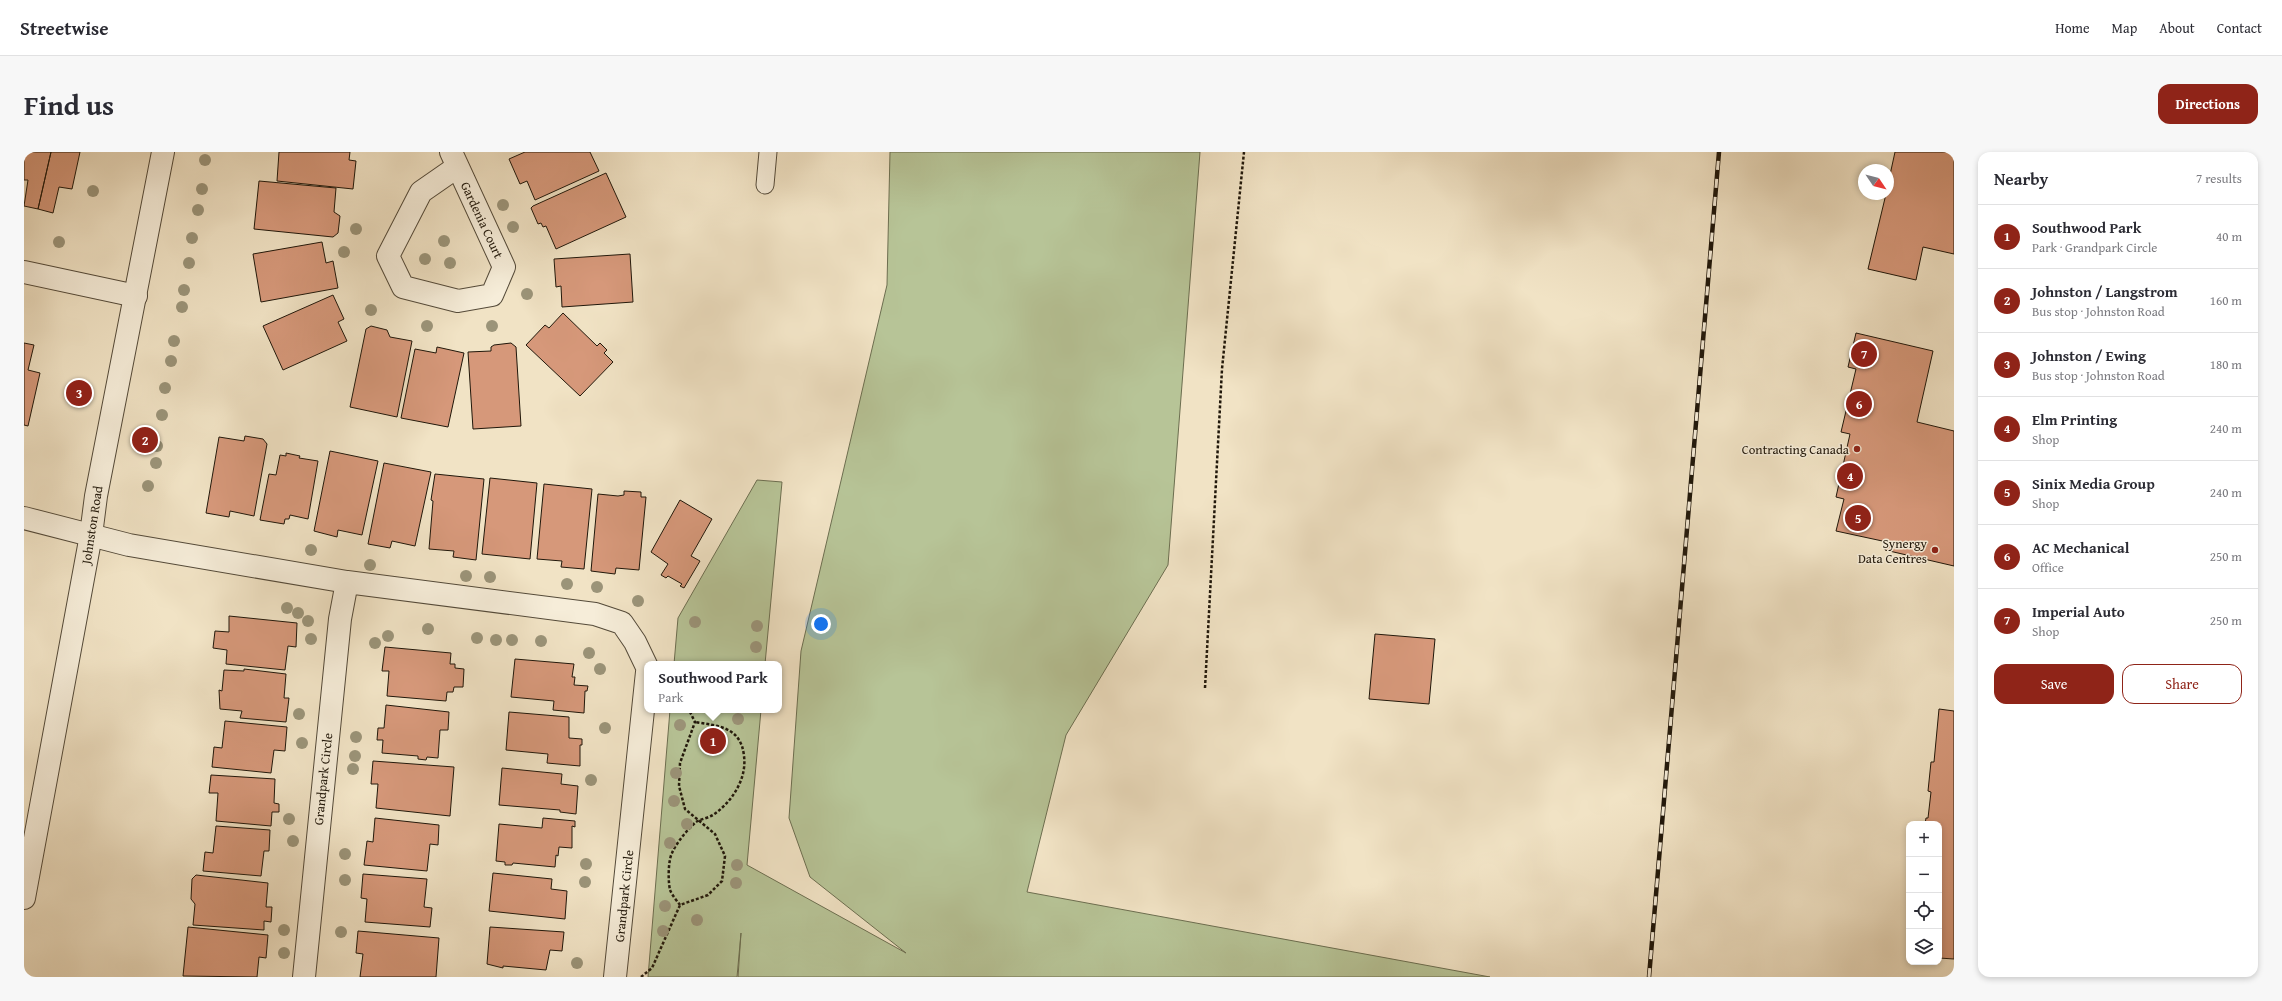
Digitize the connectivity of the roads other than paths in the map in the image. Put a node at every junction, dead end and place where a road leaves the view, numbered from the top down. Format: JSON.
{"nodes":[{"id":1,"x":163,"y":152,"type":"edge"},
{"id":2,"x":768,"y":152,"type":"edge"},
{"id":3,"x":454,"y":159,"type":"edge"},
{"id":4,"x":765,"y":185,"type":"dead end"},
{"id":5,"x":24,"y":272,"type":"edge"},
{"id":6,"x":136,"y":296,"type":"junction"},
{"id":7,"x":24,"y":518,"type":"edge"},
{"id":8,"x":91,"y":536,"type":"junction"},
{"id":9,"x":347,"y":582,"type":"junction"},
{"id":10,"x":644,"y":661,"type":"edge"},
{"id":11,"x":644,"y":701,"type":"edge"},
{"id":12,"x":24,"y":898,"type":"edge"},
{"id":13,"x":304,"y":977,"type":"edge"},
{"id":14,"x":615,"y":977,"type":"edge"}],
"edges":[{"from":1,"to":6,"type":"street","name":"Johnston Road"},
{"from":2,"to":4,"type":"lane"},
{"from":3,"to":3,"type":"street","name":"Gardenia Court"},
{"from":5,"to":6,"type":"street"},
{"from":6,"to":8,"type":"street","name":"Johnston Road"},
{"from":7,"to":8,"type":"street"},
{"from":8,"to":9,"type":"street"},
{"from":8,"to":12,"type":"street","name":"Johnston Road"},
{"from":9,"to":10,"type":"street"},
{"from":9,"to":13,"type":"street","name":"Grandpark Circle"},
{"from":11,"to":14,"type":"street","name":"Grandpark Circle"}]}
